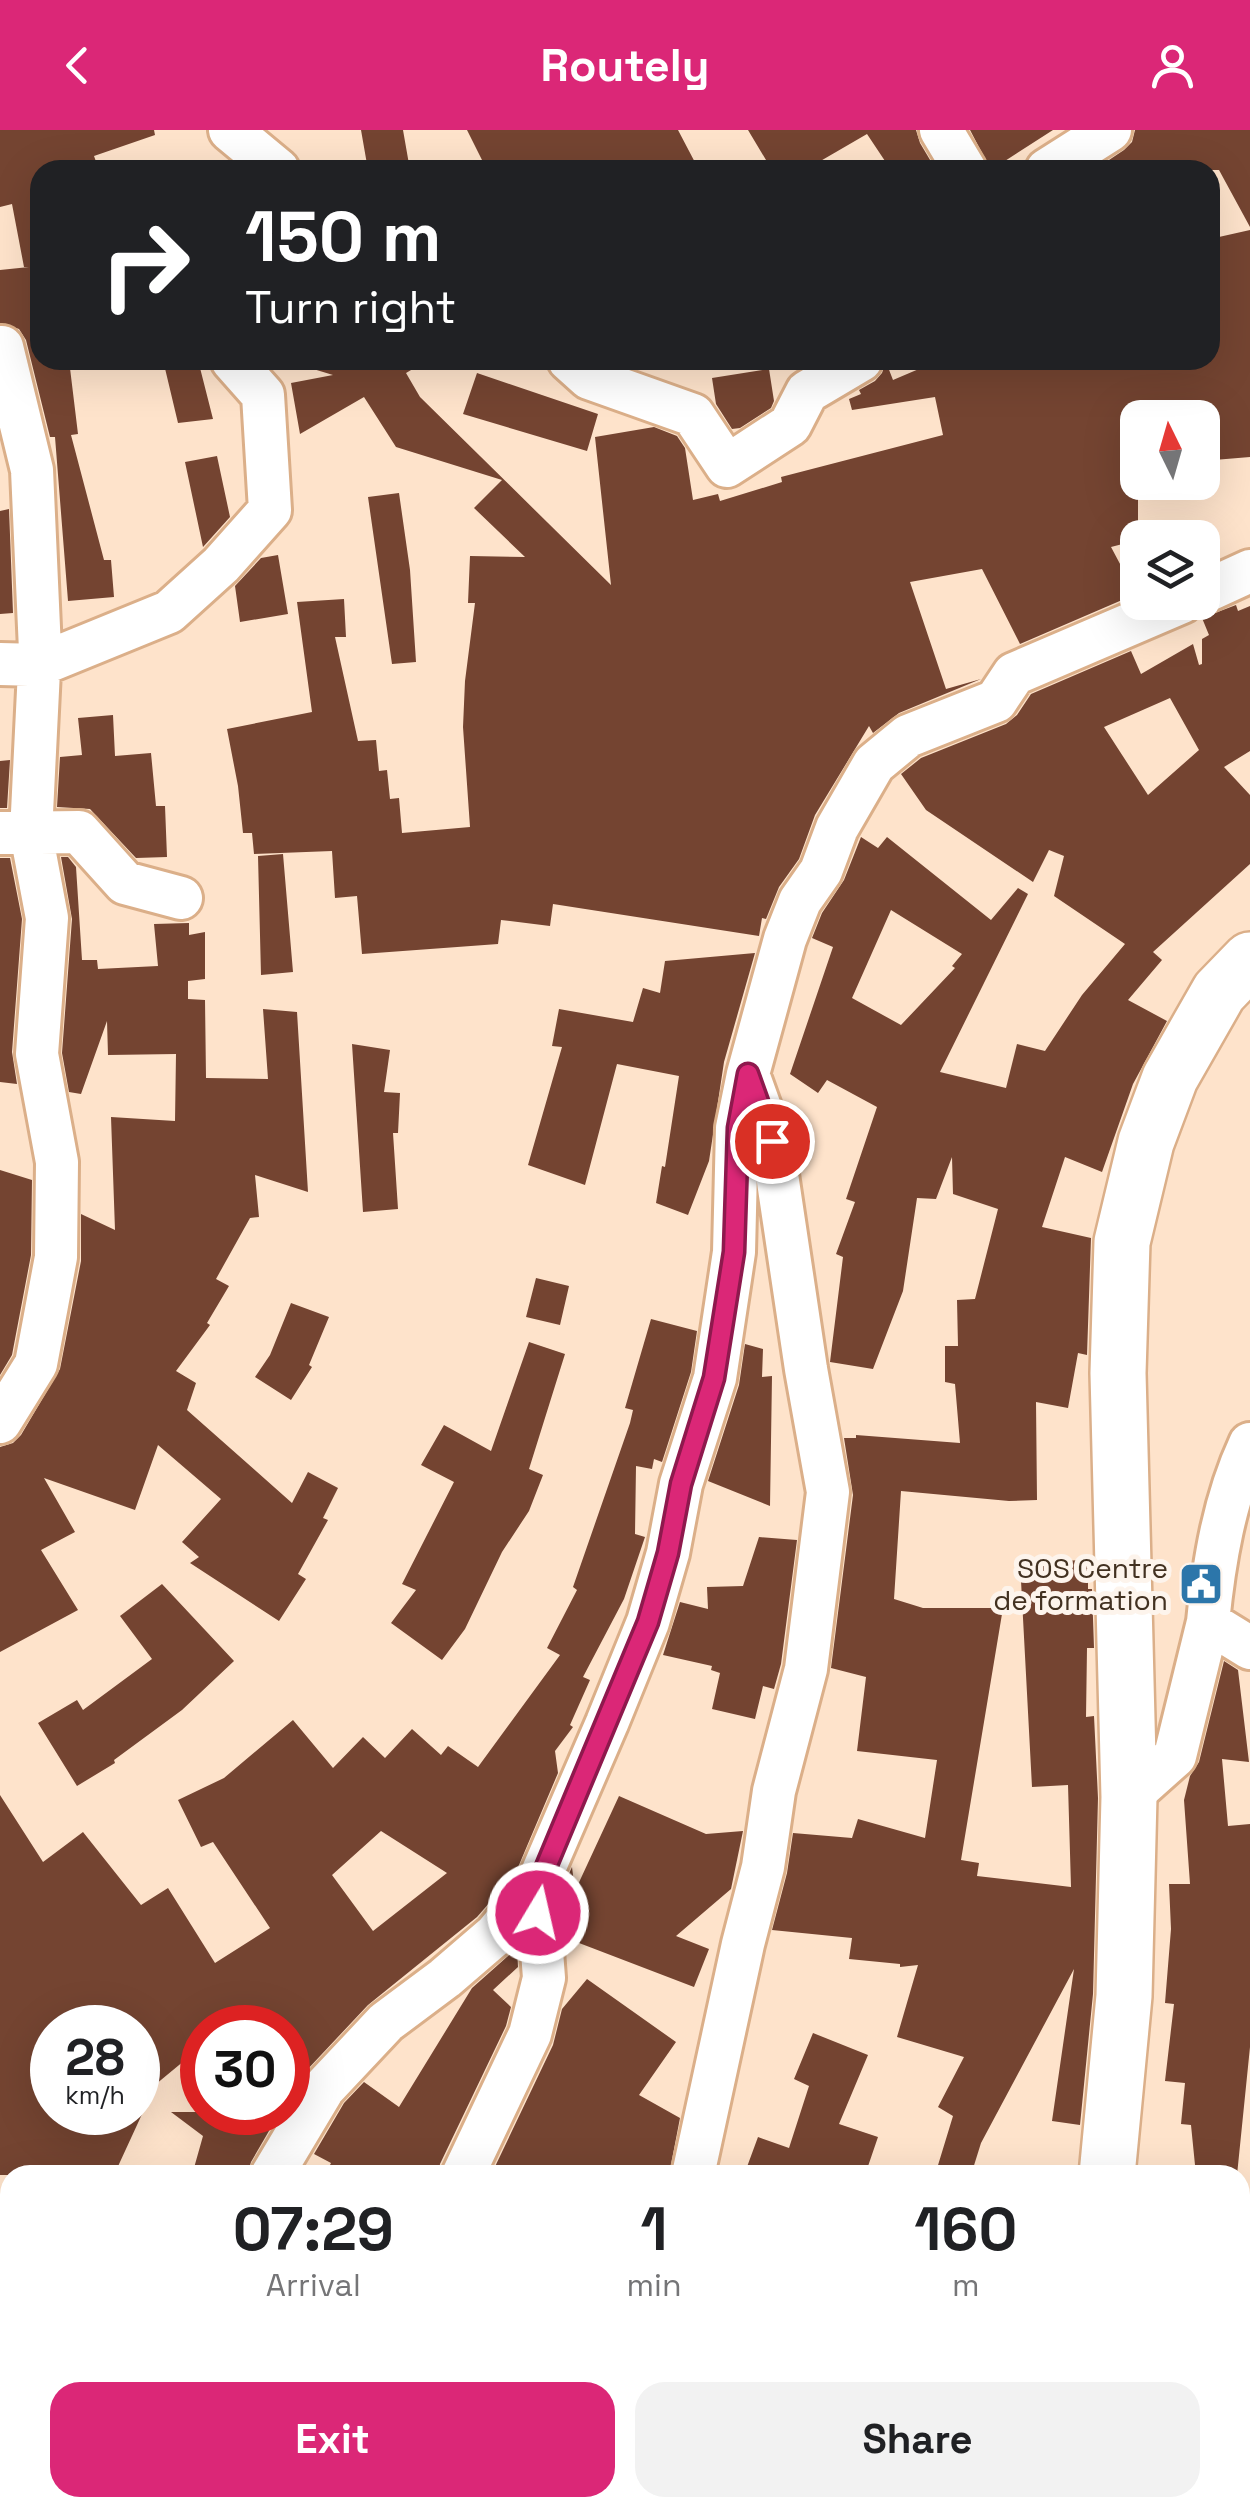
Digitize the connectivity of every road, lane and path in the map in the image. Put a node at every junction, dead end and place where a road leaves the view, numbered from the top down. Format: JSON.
{"nodes":[{"id":1,"x":230,"y":130,"type":"edge"},
{"id":2,"x":941,"y":130,"type":"edge"},
{"id":3,"x":1110,"y":130,"type":"edge"},
{"id":4,"x":262,"y":160,"type":"edge"},
{"id":5,"x":960,"y":160,"type":"edge"},
{"id":6,"x":1062,"y":160,"type":"edge"},
{"id":7,"x":2,"y":347,"type":"edge"},
{"id":8,"x":241,"y":370,"type":"edge"},
{"id":9,"x":580,"y":370,"type":"edge"},
{"id":10,"x":844,"y":370,"type":"edge"},
{"id":11,"x":1250,"y":571,"type":"edge"},
{"id":12,"x":1220,"y":585,"type":"edge"},
{"id":13,"x":1140,"y":620,"type":"edge"},
{"id":14,"x":20,"y":665,"type":"edge"},
{"id":15,"x":16,"y":833,"type":"edge"},
{"id":16,"x":181,"y":898,"type":"dead end"},
{"id":17,"x":1250,"y":960,"type":"edge"},
{"id":18,"x":748,"y":1074,"type":"junction"},
{"id":19,"x":0,"y":1422,"type":"edge"},
{"id":20,"x":1250,"y":1444,"type":"edge"},
{"id":21,"x":1208,"y":1622,"type":"junction"},
{"id":22,"x":1250,"y":1648,"type":"edge"},
{"id":23,"x":1129,"y":1797,"type":"junction"},
{"id":24,"x":538,"y":1886,"type":"junction"},
{"id":25,"x":278,"y":2165,"type":"edge"},
{"id":26,"x":468,"y":2165,"type":"edge"},
{"id":27,"x":695,"y":2165,"type":"edge"},
{"id":28,"x":1109,"y":2165,"type":"edge"}],
"edges":[{"from":1,"to":4,"type":"street"},
{"from":2,"to":5,"type":"street"},
{"from":3,"to":6,"type":"street"},
{"from":7,"to":14,"type":"street"},
{"from":8,"to":14,"type":"street"},
{"from":9,"to":10,"type":"street"},
{"from":11,"to":12,"type":"street"},
{"from":13,"to":18,"type":"street"},
{"from":14,"to":15,"type":"street"},
{"from":15,"to":16,"type":"street"},
{"from":15,"to":19,"type":"street"},
{"from":17,"to":23,"type":"street"},
{"from":18,"to":24,"type":"street"},
{"from":18,"to":27,"type":"street"},
{"from":20,"to":21,"type":"street"},
{"from":21,"to":22,"type":"street"},
{"from":21,"to":23,"type":"street"},
{"from":23,"to":28,"type":"street"},
{"from":24,"to":25,"type":"street"},
{"from":24,"to":26,"type":"street"}]}
